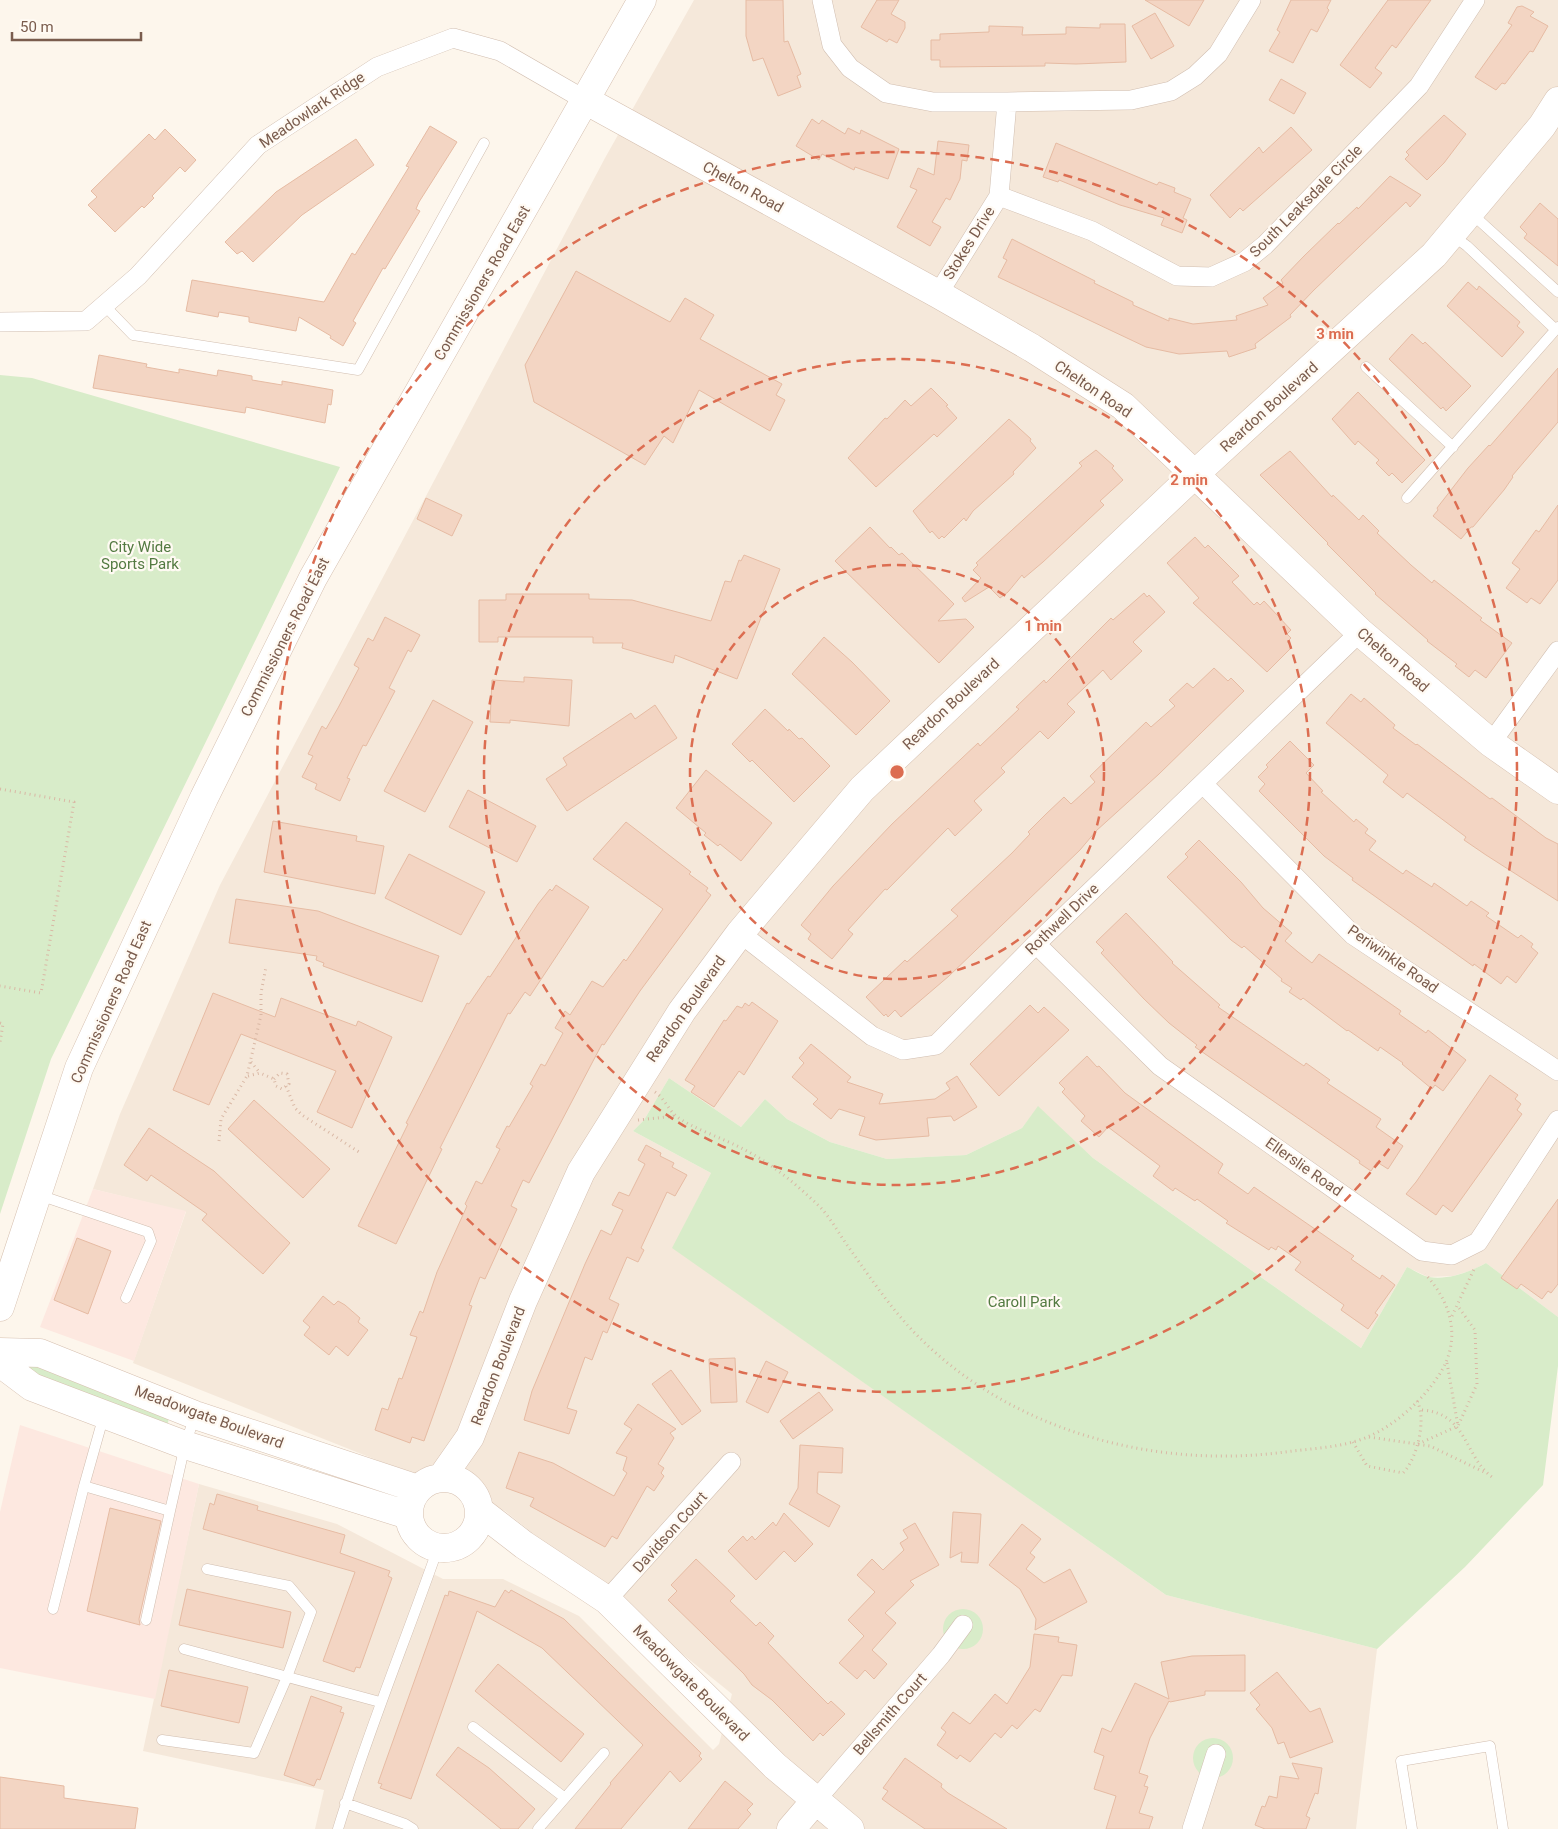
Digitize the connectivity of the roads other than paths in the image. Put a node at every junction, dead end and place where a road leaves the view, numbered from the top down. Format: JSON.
{"nodes":[{"id":1,"x":642,"y":0,"type":"edge"},
{"id":2,"x":822,"y":0,"type":"edge"},
{"id":3,"x":1250,"y":0,"type":"edge"},
{"id":4,"x":1475,"y":0,"type":"edge"},
{"id":5,"x":585,"y":100,"type":"junction"},
{"id":6,"x":1558,"y":101,"type":"edge"},
{"id":7,"x":1006,"y":102,"type":"junction"},
{"id":8,"x":484,"y":142,"type":"dead end"},
{"id":9,"x":999,"y":196,"type":"junction"},
{"id":10,"x":1470,"y":212,"type":"junction"},
{"id":11,"x":1452,"y":234,"type":"junction"},
{"id":12,"x":1558,"y":292,"type":"edge"},
{"id":13,"x":938,"y":294,"type":"junction"},
{"id":14,"x":104,"y":305,"type":"junction"},
{"id":15,"x":0,"y":322,"type":"edge"},
{"id":16,"x":1557,"y":329,"type":"edge"},
{"id":17,"x":1366,"y":367,"type":"dead end"},
{"id":18,"x":1453,"y":447,"type":"junction"},
{"id":19,"x":1196,"y":473,"type":"junction"},
{"id":20,"x":1407,"y":498,"type":"dead end"},
{"id":21,"x":1360,"y":632,"type":"junction"},
{"id":22,"x":1558,"y":650,"type":"edge"},
{"id":23,"x":1492,"y":743,"type":"junction"},
{"id":24,"x":1203,"y":784,"type":"junction"},
{"id":25,"x":1558,"y":790,"type":"edge"},
{"id":26,"x":740,"y":933,"type":"junction"},
{"id":27,"x":1036,"y":944,"type":"junction"},
{"id":28,"x":1558,"y":1071,"type":"edge"},
{"id":29,"x":1558,"y":1120,"type":"edge"},
{"id":30,"x":38,"y":1194,"type":"junction"},
{"id":31,"x":126,"y":1298,"type":"dead end"},
{"id":32,"x":0,"y":1307,"type":"edge"},
{"id":33,"x":0,"y":1352,"type":"edge"},
{"id":34,"x":0,"y":1363,"type":"edge"},
{"id":35,"x":104,"y":1414,"type":"junction"},
{"id":36,"x":195,"y":1415,"type":"junction"},
{"id":37,"x":470,"y":1438,"type":"junction"},
{"id":38,"x":186,"y":1445,"type":"junction"},
{"id":39,"x":731,"y":1462,"type":"dead end"},
{"id":40,"x":430,"y":1483,"type":"junction"},
{"id":41,"x":84,"y":1486,"type":"junction"},
{"id":42,"x":468,"y":1486,"type":"junction"},
{"id":43,"x":170,"y":1511,"type":"junction"},
{"id":44,"x":480,"y":1511,"type":"junction"},
{"id":45,"x":408,"y":1515,"type":"junction"},
{"id":46,"x":470,"y":1538,"type":"junction"},
{"id":47,"x":524,"y":1546,"type":"junction"},
{"id":48,"x":438,"y":1548,"type":"junction"},
{"id":49,"x":207,"y":1569,"type":"dead end"},
{"id":50,"x":607,"y":1600,"type":"junction"},
{"id":51,"x":53,"y":1609,"type":"dead end"},
{"id":52,"x":146,"y":1620,"type":"dead end"},
{"id":53,"x":963,"y":1625,"type":"dead end"},
{"id":54,"x":184,"y":1650,"type":"dead end"},
{"id":55,"x":287,"y":1677,"type":"junction"},
{"id":56,"x":380,"y":1702,"type":"junction"},
{"id":57,"x":473,"y":1727,"type":"dead end"},
{"id":58,"x":162,"y":1740,"type":"dead end"},
{"id":59,"x":604,"y":1753,"type":"dead end"},
{"id":60,"x":1216,"y":1754,"type":"dead end"},
{"id":61,"x":565,"y":1798,"type":"junction"},
{"id":62,"x":815,"y":1801,"type":"junction"},
{"id":63,"x":345,"y":1803,"type":"junction"},
{"id":64,"x":338,"y":1829,"type":"edge"},
{"id":65,"x":413,"y":1829,"type":"edge"},
{"id":66,"x":538,"y":1829,"type":"edge"},
{"id":67,"x":791,"y":1829,"type":"edge"},
{"id":68,"x":850,"y":1829,"type":"edge"},
{"id":69,"x":1192,"y":1829,"type":"edge"},
{"id":70,"x":1412,"y":1829,"type":"edge"},
{"id":71,"x":1503,"y":1829,"type":"edge"}],
"edges":[{"from":1,"to":5,"type":"street","name":"Commissioners Road East"},
{"from":2,"to":7,"type":"street"},
{"from":3,"to":7,"type":"street"},
{"from":4,"to":9,"type":"street","name":"South Leaksdale Circle"},
{"from":5,"to":13,"type":"street","name":"Chelton Road"},
{"from":5,"to":14,"type":"street","name":"Meadowlark Ridge"},
{"from":5,"to":30,"type":"street","name":"Commissioners Road East"},
{"from":6,"to":10,"type":"street","name":"Reardon Boulevard"},
{"from":7,"to":9,"type":"street","name":"Stokes Drive"},
{"from":8,"to":14,"type":"lane"},
{"from":9,"to":13,"type":"street","name":"Stokes Drive"},
{"from":10,"to":11,"type":"street","name":"Reardon Boulevard"},
{"from":10,"to":12,"type":"lane"},
{"from":11,"to":16,"type":"lane"},
{"from":11,"to":19,"type":"street","name":"Reardon Boulevard"},
{"from":13,"to":19,"type":"street","name":"Chelton Road"},
{"from":14,"to":15,"type":"street","name":"Meadowlark Ridge"},
{"from":16,"to":18,"type":"lane"},
{"from":17,"to":18,"type":"lane"},
{"from":18,"to":20,"type":"lane"},
{"from":19,"to":21,"type":"street","name":"Chelton Road"},
{"from":19,"to":26,"type":"street","name":"Reardon Boulevard"},
{"from":21,"to":23,"type":"street","name":"Chelton Road"},
{"from":21,"to":24,"type":"street","name":"Rothwell Drive"},
{"from":22,"to":23,"type":"street"},
{"from":23,"to":25,"type":"street","name":"Chelton Road"},
{"from":24,"to":27,"type":"street","name":"Rothwell Drive"},
{"from":24,"to":28,"type":"street","name":"Periwinkle Road"},
{"from":26,"to":27,"type":"street","name":"Rothwell Drive"},
{"from":26,"to":37,"type":"street","name":"Reardon Boulevard"},
{"from":27,"to":29,"type":"street","name":"Ellerslie Road"},
{"from":30,"to":31,"type":"lane"},
{"from":30,"to":32,"type":"street","name":"Commissioners Road East"},
{"from":33,"to":36,"type":"street","name":"Meadowgate Boulevard"},
{"from":34,"to":35,"type":"street","name":"Meadowgate Boulevard"},
{"from":35,"to":38,"type":"street","name":"Meadowgate Boulevard"},
{"from":35,"to":41,"type":"lane"},
{"from":36,"to":38,"type":"lane"},
{"from":36,"to":40,"type":"street","name":"Meadowgate Boulevard"},
{"from":37,"to":40,"type":"street","name":"Reardon Boulevard"},
{"from":37,"to":42,"type":"street","name":"Reardon Boulevard"},
{"from":38,"to":43,"type":"lane"},
{"from":38,"to":45,"type":"street","name":"Meadowgate Boulevard"},
{"from":39,"to":50,"type":"street","name":"Davidson Court"},
{"from":40,"to":42,"type":"street"},
{"from":40,"to":45,"type":"street"},
{"from":41,"to":43,"type":"lane"},
{"from":41,"to":51,"type":"lane"},
{"from":42,"to":44,"type":"street"},
{"from":43,"to":52,"type":"lane"},
{"from":44,"to":46,"type":"street"},
{"from":44,"to":47,"type":"street","name":"Meadowgate Boulevard"},
{"from":45,"to":48,"type":"street"},
{"from":46,"to":47,"type":"street","name":"Meadowgate Boulevard"},
{"from":46,"to":48,"type":"street"},
{"from":47,"to":50,"type":"street","name":"Meadowgate Boulevard"},
{"from":48,"to":56,"type":"lane"},
{"from":49,"to":55,"type":"lane"},
{"from":50,"to":62,"type":"street","name":"Meadowgate Boulevard"},
{"from":53,"to":62,"type":"street","name":"Bellsmith Court"},
{"from":54,"to":55,"type":"lane"},
{"from":55,"to":56,"type":"lane"},
{"from":55,"to":58,"type":"lane"},
{"from":56,"to":63,"type":"lane"},
{"from":57,"to":61,"type":"lane"},
{"from":59,"to":61,"type":"lane"},
{"from":60,"to":69,"type":"street"},
{"from":61,"to":66,"type":"lane"},
{"from":62,"to":67,"type":"street"},
{"from":62,"to":68,"type":"street","name":"Meadowgate Boulevard"},
{"from":63,"to":64,"type":"lane"},
{"from":63,"to":65,"type":"lane"},
{"from":70,"to":71,"type":"lane"}]}
